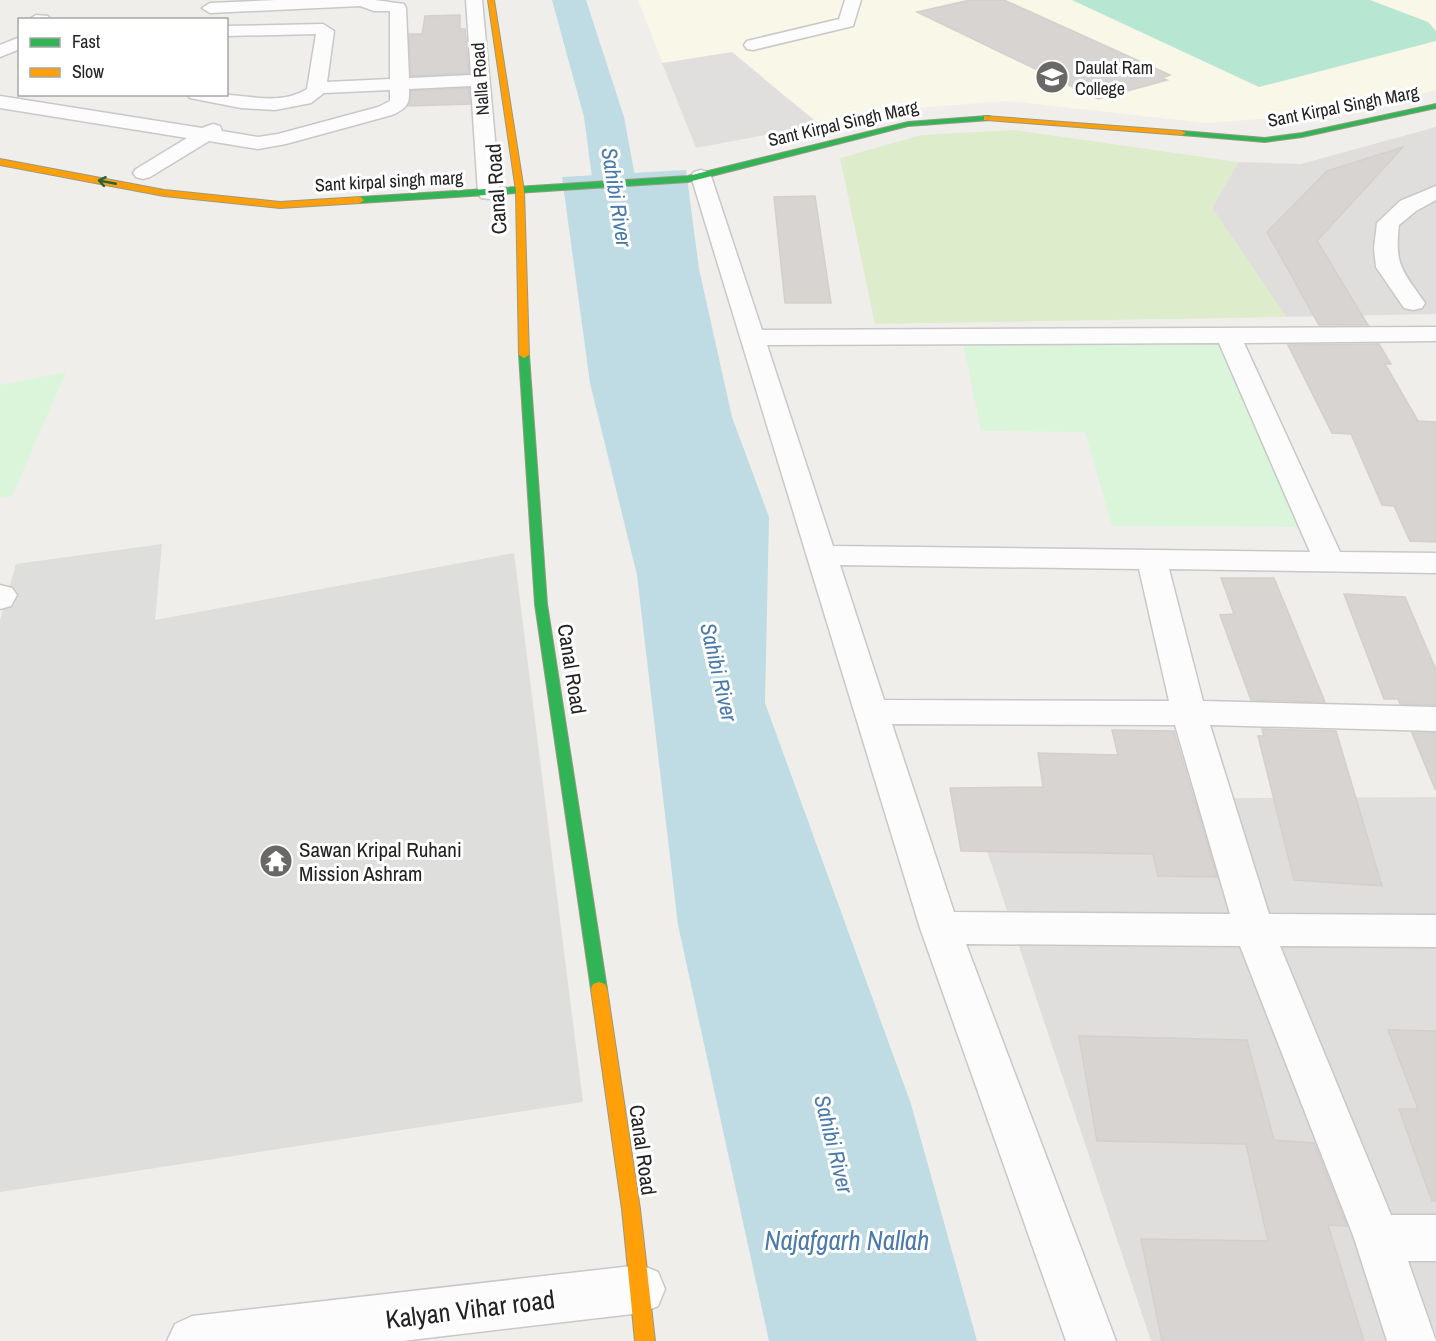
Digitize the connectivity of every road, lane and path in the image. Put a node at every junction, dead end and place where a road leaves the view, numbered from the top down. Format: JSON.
{"nodes":[{"id":1,"x":367,"y":0,"type":"edge"},
{"id":2,"x":474,"y":0,"type":"edge"},
{"id":3,"x":491,"y":0,"type":"edge"},
{"id":4,"x":854,"y":0,"type":"edge"},
{"id":5,"x":210,"y":9,"type":"edge"},
{"id":6,"x":18,"y":25,"type":"edge"},
{"id":7,"x":228,"y":32,"type":"edge"},
{"id":8,"x":0,"y":34,"type":"edge"},
{"id":9,"x":18,"y":43,"type":"edge"},
{"id":10,"x":753,"y":45,"type":"dead end"},
{"id":11,"x":0,"y":52,"type":"edge"},
{"id":12,"x":480,"y":80,"type":"junction"},
{"id":13,"x":399,"y":84,"type":"junction"},
{"id":14,"x":316,"y":88,"type":"junction"},
{"id":15,"x":3,"y":93,"type":"edge"},
{"id":16,"x":208,"y":96,"type":"edge"},
{"id":17,"x":254,"y":104,"type":"junction"},
{"id":18,"x":1436,"y":106,"type":"edge"},
{"id":19,"x":205,"y":136,"type":"junction"},
{"id":20,"x":0,"y":162,"type":"edge"},
{"id":21,"x":146,"y":174,"type":"dead end"},
{"id":22,"x":694,"y":177,"type":"junction"},
{"id":23,"x":183,"y":181,"type":"dead end"},
{"id":24,"x":520,"y":191,"type":"junction"},
{"id":25,"x":1436,"y":192,"type":"edge"},
{"id":26,"x":489,"y":193,"type":"junction"},
{"id":27,"x":200,"y":196,"type":"junction"},
{"id":28,"x":1413,"y":303,"type":"dead end"},
{"id":29,"x":1436,"y":334,"type":"edge"},
{"id":30,"x":1229,"y":337,"type":"junction"},
{"id":31,"x":753,"y":338,"type":"junction"},
{"id":32,"x":822,"y":555,"type":"junction"},
{"id":33,"x":1152,"y":560,"type":"junction"},
{"id":34,"x":1330,"y":563,"type":"junction"},
{"id":35,"x":1436,"y":563,"type":"edge"},
{"id":36,"x":872,"y":712,"type":"junction"},
{"id":37,"x":1189,"y":713,"type":"junction"},
{"id":38,"x":1436,"y":719,"type":"edge"},
{"id":39,"x":940,"y":928,"type":"junction"},
{"id":40,"x":1254,"y":930,"type":"junction"},
{"id":41,"x":1436,"y":931,"type":"edge"},
{"id":42,"x":1377,"y":1238,"type":"junction"},
{"id":43,"x":1436,"y":1238,"type":"edge"},
{"id":44,"x":640,"y":1289,"type":"junction"},
{"id":45,"x":192,"y":1341,"type":"edge"},
{"id":46,"x":645,"y":1341,"type":"edge"},
{"id":47,"x":1091,"y":1341,"type":"edge"},
{"id":48,"x":1412,"y":1341,"type":"edge"}],
"edges":[{"from":1,"to":5,"type":"street"},
{"from":1,"to":13,"type":"street"},
{"from":2,"to":12,"type":"street","name":"Nalla Road"},
{"from":3,"to":24,"type":"street","name":"Canal Road"},
{"from":4,"to":10,"type":"street"},
{"from":6,"to":8,"type":"street"},
{"from":7,"to":14,"type":"street"},
{"from":9,"to":11,"type":"street"},
{"from":12,"to":13,"type":"street"},
{"from":12,"to":26,"type":"street","name":"Nalla Road"},
{"from":13,"to":14,"type":"street"},
{"from":13,"to":19,"type":"street"},
{"from":14,"to":17,"type":"street"},
{"from":15,"to":19,"type":"street"},
{"from":16,"to":17,"type":"street"},
{"from":17,"to":19,"type":"street"},
{"from":18,"to":22,"type":"street","name":"Sant Kirpal Singh Marg"},
{"from":19,"to":21,"type":"street"},
{"from":27,"to":20,"type":"street","name":"Sant kirpal singh marg","one_way":true},
{"from":22,"to":24,"type":"street","name":"Sant kirpal singh marg"},
{"from":22,"to":31,"type":"street"},
{"from":23,"to":27,"type":"street"},
{"from":24,"to":26,"type":"street","name":"Sant kirpal singh marg"},
{"from":24,"to":44,"type":"street","name":"Canal Road"},
{"from":25,"to":28,"type":"street"},
{"from":26,"to":27,"type":"street","name":"Sant kirpal singh marg"},
{"from":29,"to":30,"type":"street"},
{"from":30,"to":31,"type":"street"},
{"from":30,"to":34,"type":"street"},
{"from":31,"to":32,"type":"street"},
{"from":32,"to":33,"type":"street"},
{"from":32,"to":36,"type":"street"},
{"from":33,"to":34,"type":"street"},
{"from":33,"to":37,"type":"street"},
{"from":34,"to":35,"type":"street"},
{"from":36,"to":37,"type":"street"},
{"from":36,"to":39,"type":"street"},
{"from":37,"to":38,"type":"street"},
{"from":37,"to":40,"type":"street"},
{"from":39,"to":40,"type":"street"},
{"from":39,"to":47,"type":"street"},
{"from":40,"to":41,"type":"street"},
{"from":40,"to":42,"type":"street"},
{"from":42,"to":43,"type":"street"},
{"from":42,"to":48,"type":"street"},
{"from":44,"to":45,"type":"street","name":"Kalyan Vihar road"},
{"from":44,"to":46,"type":"street","name":"Canal Road"}]}
